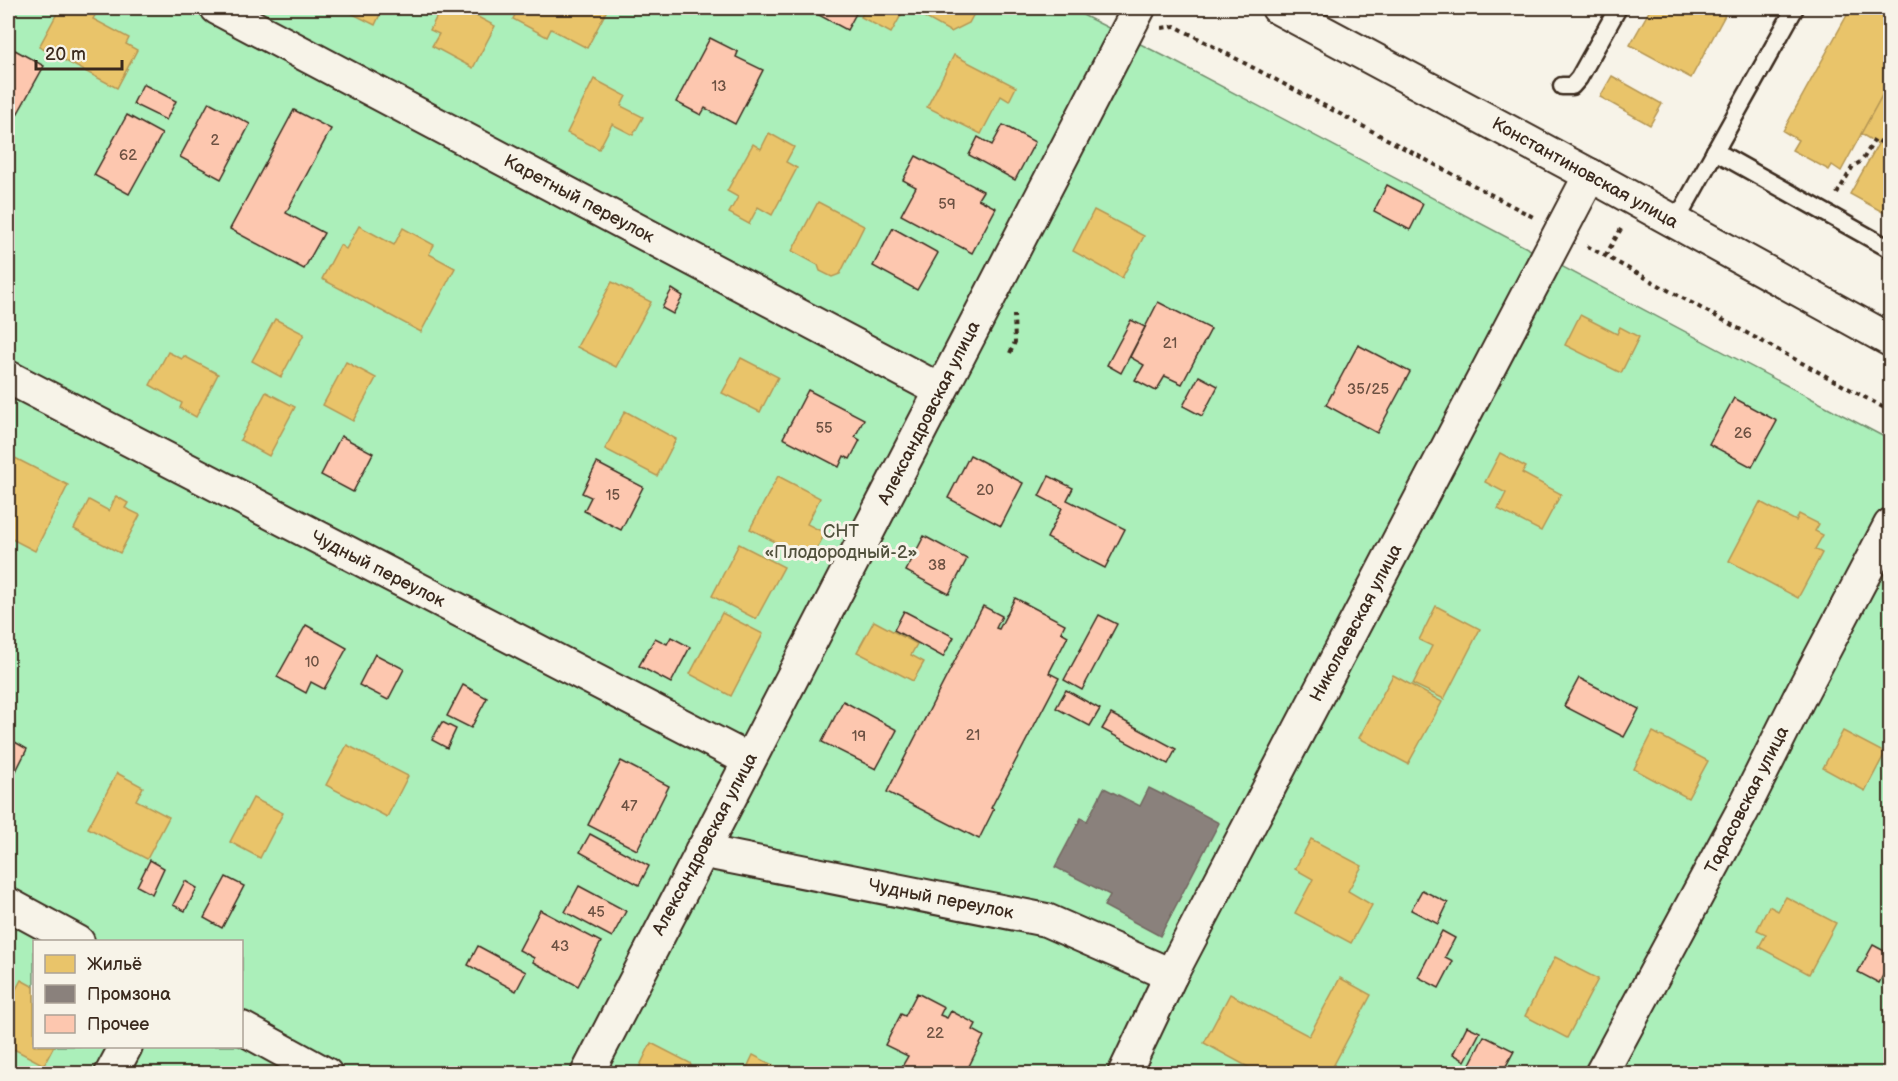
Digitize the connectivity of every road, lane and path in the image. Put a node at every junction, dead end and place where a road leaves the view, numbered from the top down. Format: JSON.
{"nodes":[{"id":1,"x":218,"y":8,"type":"edge"},
{"id":2,"x":1278,"y":8,"type":"edge"},
{"id":3,"x":1617,"y":8,"type":"edge"},
{"id":4,"x":1795,"y":8,"type":"edge"},
{"id":5,"x":1148,"y":19,"type":"edge"},
{"id":6,"x":1562,"y":86,"type":"dead end"},
{"id":7,"x":1890,"y":147,"type":"edge"},
{"id":8,"x":1715,"y":151,"type":"junction"},
{"id":9,"x":1590,"y":175,"type":"junction"},
{"id":10,"x":1846,"y":178,"type":"dead end"},
{"id":11,"x":1543,"y":223,"type":"dead end"},
{"id":12,"x":1675,"y":223,"type":"junction"},
{"id":13,"x":1621,"y":229,"type":"dead end"},
{"id":14,"x":1586,"y":245,"type":"dead end"},
{"id":15,"x":1890,"y":249,"type":"edge"},
{"id":16,"x":1605,"y":256,"type":"junction"},
{"id":17,"x":1016,"y":306,"type":"dead end"},
{"id":18,"x":1890,"y":340,"type":"edge"},
{"id":19,"x":1011,"y":353,"type":"dead end"},
{"id":20,"x":8,"y":377,"type":"edge"},
{"id":21,"x":940,"y":390,"type":"junction"},
{"id":22,"x":1890,"y":411,"type":"edge"},
{"id":23,"x":1890,"y":525,"type":"edge"},
{"id":24,"x":749,"y":760,"type":"junction"},
{"id":25,"x":701,"y":851,"type":"junction"},
{"id":26,"x":8,"y":904,"type":"edge"},
{"id":27,"x":74,"y":940,"type":"edge"},
{"id":28,"x":1171,"y":975,"type":"junction"},
{"id":29,"x":243,"y":1029,"type":"edge"},
{"id":30,"x":125,"y":1048,"type":"edge"},
{"id":31,"x":111,"y":1074,"type":"edge"},
{"id":32,"x":326,"y":1074,"type":"edge"},
{"id":33,"x":587,"y":1074,"type":"edge"},
{"id":34,"x":1124,"y":1074,"type":"edge"},
{"id":35,"x":1601,"y":1074,"type":"edge"}],
"edges":[{"from":1,"to":21,"type":"street","name":"Каретный переулок"},
{"from":2,"to":9,"type":"street","name":"Константиновская улица"},
{"from":3,"to":6,"type":"lane"},
{"from":4,"to":8,"type":"lane"},
{"from":5,"to":11,"type":"path"},
{"from":5,"to":21,"type":"street","name":"Александровская улица"},
{"from":7,"to":10,"type":"path"},
{"from":8,"to":12,"type":"lane"},
{"from":8,"to":15,"type":"lane"},
{"from":9,"to":12,"type":"street","name":"Константиновская улица"},
{"from":9,"to":28,"type":"street","name":"Николаевская улица"},
{"from":12,"to":18,"type":"street","name":"Константиновская улица"},
{"from":13,"to":16,"type":"path"},
{"from":14,"to":16,"type":"path"},
{"from":16,"to":22,"type":"path"},
{"from":17,"to":19,"type":"path"},
{"from":20,"to":24,"type":"street","name":"Чудный переулок"},
{"from":21,"to":24,"type":"street","name":"Александровская улица"},
{"from":23,"to":35,"type":"street","name":"Тарасовская улица"},
{"from":24,"to":25,"type":"street","name":"Александровская улица"},
{"from":25,"to":28,"type":"street","name":"Чудный переулок"},
{"from":25,"to":33,"type":"street","name":"Александровская улица"},
{"from":26,"to":27,"type":"street"},
{"from":28,"to":34,"type":"street","name":"Николаевская улица"},
{"from":29,"to":32,"type":"street"},
{"from":30,"to":31,"type":"street"}]}
